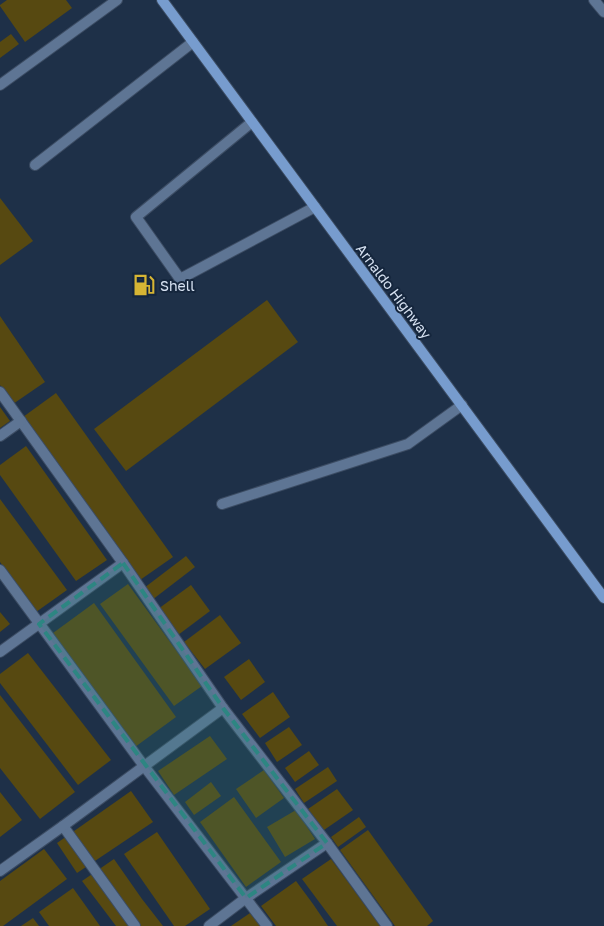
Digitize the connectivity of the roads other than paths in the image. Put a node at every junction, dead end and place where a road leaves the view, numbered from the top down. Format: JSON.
{"nodes":[{"id":1,"x":117,"y":0,"type":"edge"},
{"id":2,"x":162,"y":0,"type":"edge"},
{"id":3,"x":594,"y":0,"type":"edge"},
{"id":4,"x":604,"y":12,"type":"edge"},
{"id":5,"x":193,"y":42,"type":"junction"},
{"id":6,"x":0,"y":85,"type":"edge"},
{"id":7,"x":252,"y":122,"type":"junction"},
{"id":8,"x":35,"y":165,"type":"dead end"},
{"id":9,"x":315,"y":207,"type":"junction"},
{"id":10,"x":0,"y":392,"type":"edge"},
{"id":11,"x":462,"y":405,"type":"junction"},
{"id":12,"x":22,"y":420,"type":"junction"},
{"id":13,"x":0,"y":436,"type":"edge"},
{"id":14,"x":222,"y":504,"type":"dead end"},
{"id":15,"x":123,"y":563,"type":"junction"},
{"id":16,"x":0,"y":570,"type":"edge"},
{"id":17,"x":604,"y":598,"type":"edge"},
{"id":18,"x":39,"y":624,"type":"junction"},
{"id":19,"x":0,"y":652,"type":"edge"},
{"id":20,"x":223,"y":708,"type":"junction"},
{"id":21,"x":144,"y":766,"type":"junction"},
{"id":22,"x":63,"y":826,"type":"junction"},
{"id":23,"x":327,"y":843,"type":"junction"},
{"id":24,"x":0,"y":871,"type":"edge"},
{"id":25,"x":246,"y":898,"type":"junction"},
{"id":26,"x":135,"y":926,"type":"edge"},
{"id":27,"x":209,"y":926,"type":"edge"},
{"id":28,"x":267,"y":926,"type":"edge"},
{"id":29,"x":387,"y":926,"type":"edge"}],
"edges":[{"from":1,"to":6,"type":"street"},
{"from":2,"to":5,"type":"main road","name":"Arnaldo Highway"},
{"from":3,"to":4,"type":"street"},
{"from":5,"to":7,"type":"main road","name":"Arnaldo Highway"},
{"from":5,"to":8,"type":"street"},
{"from":7,"to":9,"type":"main road","name":"Arnaldo Highway"},
{"from":7,"to":9,"type":"street"},
{"from":9,"to":11,"type":"main road","name":"Arnaldo Highway"},
{"from":10,"to":12,"type":"street"},
{"from":11,"to":14,"type":"street"},
{"from":11,"to":17,"type":"main road","name":"Arnaldo Highway"},
{"from":12,"to":13,"type":"street"},
{"from":12,"to":15,"type":"street"},
{"from":15,"to":18,"type":"street"},
{"from":15,"to":20,"type":"street"},
{"from":16,"to":18,"type":"street"},
{"from":18,"to":19,"type":"street"},
{"from":18,"to":21,"type":"street"},
{"from":20,"to":21,"type":"street"},
{"from":20,"to":23,"type":"street"},
{"from":21,"to":22,"type":"street"},
{"from":21,"to":25,"type":"street"},
{"from":22,"to":24,"type":"street"},
{"from":22,"to":26,"type":"street"},
{"from":23,"to":25,"type":"street"},
{"from":23,"to":29,"type":"street"},
{"from":25,"to":27,"type":"street"},
{"from":25,"to":28,"type":"street"}]}
